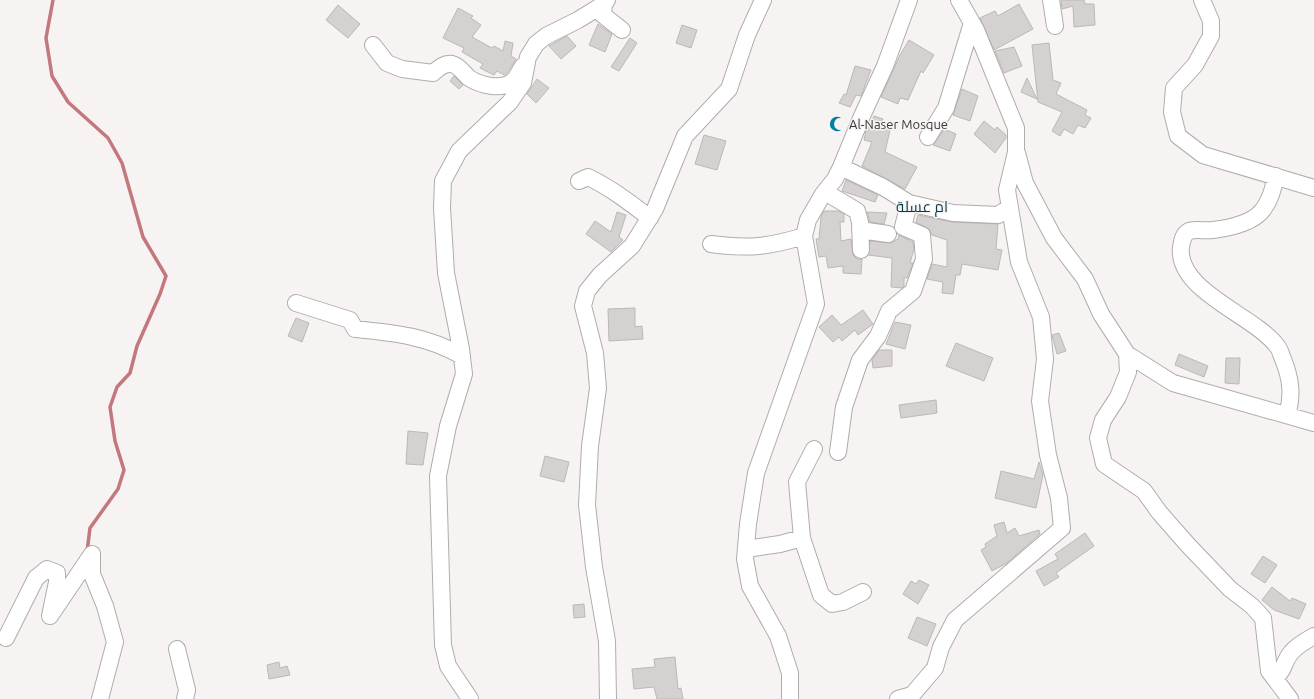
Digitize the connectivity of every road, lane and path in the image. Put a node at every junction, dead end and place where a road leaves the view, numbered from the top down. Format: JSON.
{"nodes":[{"id":1,"x":763,"y":0,"type":"edge"},
{"id":2,"x":909,"y":0,"type":"edge"},
{"id":3,"x":959,"y":0,"type":"edge"},
{"id":4,"x":1051,"y":0,"type":"edge"},
{"id":5,"x":1202,"y":0,"type":"edge"},
{"id":6,"x":605,"y":2,"type":"edge"},
{"id":7,"x":972,"y":23,"type":"junction"},
{"id":8,"x":1054,"y":26,"type":"dead end"},
{"id":9,"x":622,"y":30,"type":"dead end"},
{"id":10,"x":373,"y":45,"type":"dead end"},
{"id":11,"x":528,"y":58,"type":"junction"},
{"id":12,"x":928,"y":137,"type":"dead end"},
{"id":13,"x":1016,"y":152,"type":"junction"},
{"id":14,"x":841,"y":167,"type":"junction"},
{"id":15,"x":1276,"y":176,"type":"junction"},
{"id":16,"x":578,"y":181,"type":"dead end"},
{"id":17,"x":1314,"y":188,"type":"edge"},
{"id":18,"x":825,"y":192,"type":"junction"},
{"id":19,"x":909,"y":203,"type":"junction"},
{"id":20,"x":1010,"y":207,"type":"junction"},
{"id":21,"x":650,"y":218,"type":"junction"},
{"id":22,"x":860,"y":230,"type":"junction"},
{"id":23,"x":888,"y":234,"type":"dead end"},
{"id":24,"x":804,"y":236,"type":"junction"},
{"id":25,"x":711,"y":244,"type":"dead end"},
{"id":26,"x":861,"y":250,"type":"dead end"},
{"id":27,"x":296,"y":303,"type":"dead end"},
{"id":28,"x":1127,"y":354,"type":"junction"},
{"id":29,"x":462,"y":356,"type":"junction"},
{"id":30,"x":1287,"y":415,"type":"junction"},
{"id":31,"x":1314,"y":423,"type":"edge"},
{"id":32,"x":814,"y":449,"type":"dead end"},
{"id":33,"x":838,"y":452,"type":"dead end"},
{"id":34,"x":802,"y":538,"type":"junction"},
{"id":35,"x":746,"y":549,"type":"junction"},
{"id":36,"x":863,"y":592,"type":"dead end"},
{"id":37,"x":1314,"y":636,"type":"edge"},
{"id":38,"x":6,"y":638,"type":"dead end"},
{"id":39,"x":177,"y":649,"type":"dead end"},
{"id":40,"x":1275,"y":678,"type":"junction"},
{"id":41,"x":100,"y":699,"type":"edge"},
{"id":42,"x":185,"y":699,"type":"edge"},
{"id":43,"x":470,"y":699,"type":"edge"},
{"id":44,"x":608,"y":699,"type":"edge"},
{"id":45,"x":793,"y":699,"type":"edge"},
{"id":46,"x":898,"y":699,"type":"edge"},
{"id":47,"x":1290,"y":699,"type":"edge"}],
"edges":[{"from":1,"to":21,"type":"street"},
{"from":2,"to":14,"type":"street"},
{"from":3,"to":7,"type":"street"},
{"from":4,"to":8,"type":"street"},
{"from":5,"to":15,"type":"street"},
{"from":6,"to":9,"type":"street"},
{"from":6,"to":11,"type":"street"},
{"from":7,"to":12,"type":"street"},
{"from":7,"to":13,"type":"street"},
{"from":10,"to":11,"type":"street"},
{"from":11,"to":29,"type":"street"},
{"from":13,"to":20,"type":"street"},
{"from":13,"to":28,"type":"street"},
{"from":14,"to":18,"type":"street"},
{"from":14,"to":19,"type":"street"},
{"from":15,"to":17,"type":"street"},
{"from":15,"to":30,"type":"street"},
{"from":16,"to":21,"type":"street"},
{"from":18,"to":22,"type":"street"},
{"from":18,"to":24,"type":"street"},
{"from":19,"to":20,"type":"street"},
{"from":19,"to":33,"type":"street"},
{"from":20,"to":46,"type":"street"},
{"from":21,"to":44,"type":"street"},
{"from":22,"to":23,"type":"street"},
{"from":22,"to":26,"type":"street"},
{"from":24,"to":25,"type":"street"},
{"from":24,"to":35,"type":"street"},
{"from":27,"to":29,"type":"street"},
{"from":28,"to":30,"type":"street"},
{"from":28,"to":40,"type":"street"},
{"from":29,"to":43,"type":"street"},
{"from":30,"to":31,"type":"street"},
{"from":32,"to":34,"type":"street"},
{"from":34,"to":35,"type":"street"},
{"from":34,"to":36,"type":"street"},
{"from":35,"to":45,"type":"street"},
{"from":37,"to":40,"type":"street"},
{"from":38,"to":41,"type":"street"},
{"from":39,"to":42,"type":"street"},
{"from":40,"to":47,"type":"street"}]}
